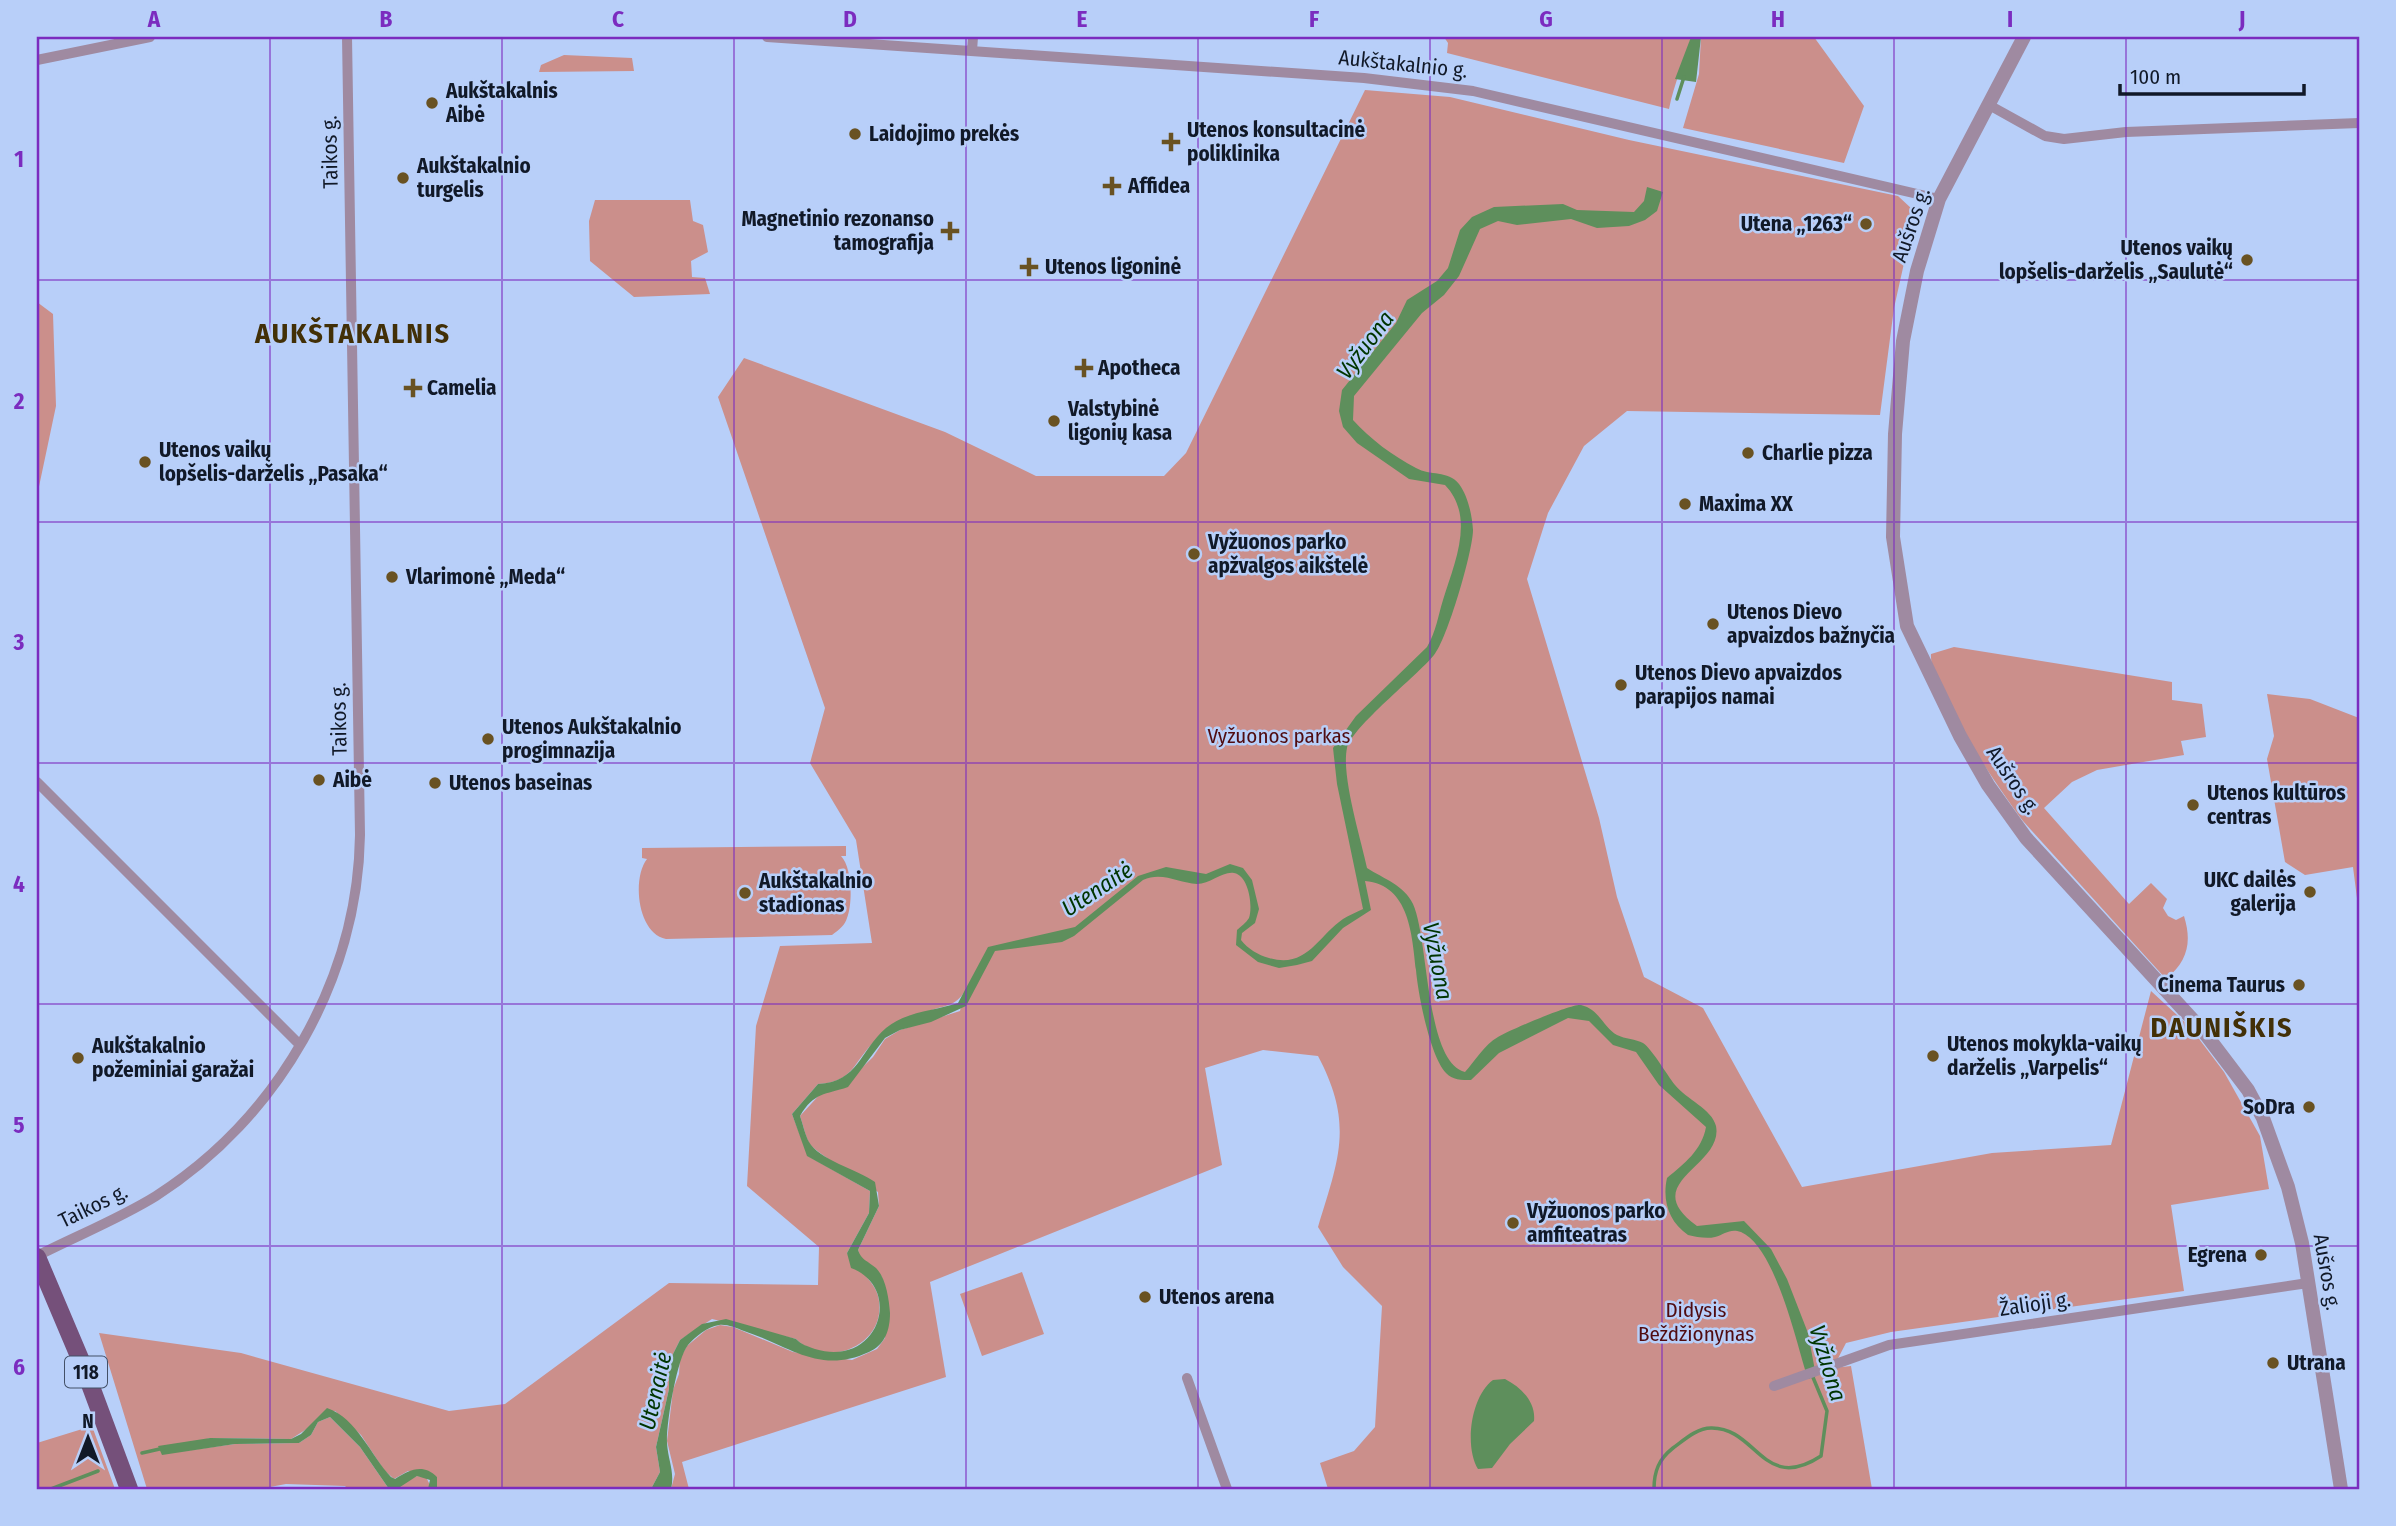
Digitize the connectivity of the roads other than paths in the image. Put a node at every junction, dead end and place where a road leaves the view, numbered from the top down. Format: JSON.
{"nodes":[{"id":1,"x":150,"y":37,"type":"edge"},
{"id":2,"x":347,"y":37,"type":"edge"},
{"id":3,"x":767,"y":37,"type":"edge"},
{"id":4,"x":973,"y":37,"type":"edge"},
{"id":5,"x":2024,"y":37,"type":"edge"},
{"id":6,"x":972,"y":51,"type":"junction"},
{"id":7,"x":37,"y":60,"type":"edge"},
{"id":8,"x":1989,"y":105,"type":"junction"},
{"id":9,"x":2359,"y":123,"type":"edge"},
{"id":10,"x":1939,"y":199,"type":"junction"},
{"id":11,"x":37,"y":782,"type":"edge"},
{"id":12,"x":300,"y":1045,"type":"junction"},
{"id":13,"x":37,"y":1256,"type":"edge"},
{"id":14,"x":2308,"y":1283,"type":"junction"},
{"id":15,"x":1187,"y":1378,"type":"dead end"},
{"id":16,"x":1774,"y":1386,"type":"dead end"},
{"id":17,"x":129,"y":1489,"type":"edge"},
{"id":18,"x":1227,"y":1489,"type":"edge"},
{"id":19,"x":2341,"y":1489,"type":"edge"}],
"edges":[{"from":1,"to":7,"type":"street"},
{"from":2,"to":12,"type":"street","name":"Taikos g."},
{"from":3,"to":6,"type":"street","name":"Aukštakalnio g."},
{"from":4,"to":6,"type":"street"},
{"from":5,"to":8,"type":"street","name":"Aušros g."},
{"from":6,"to":10,"type":"street","name":"Aukštakalnio g."},
{"from":8,"to":9,"type":"street"},
{"from":8,"to":10,"type":"street","name":"Aušros g."},
{"from":10,"to":14,"type":"street","name":"Aušros g."},
{"from":11,"to":12,"type":"street"},
{"from":12,"to":13,"type":"street","name":"Taikos g."},
{"from":13,"to":17,"type":"main road","number":"118"},
{"from":14,"to":16,"type":"street","name":"Žalioji g."},
{"from":14,"to":19,"type":"street","name":"Aušros g."},
{"from":15,"to":18,"type":"street"}]}
